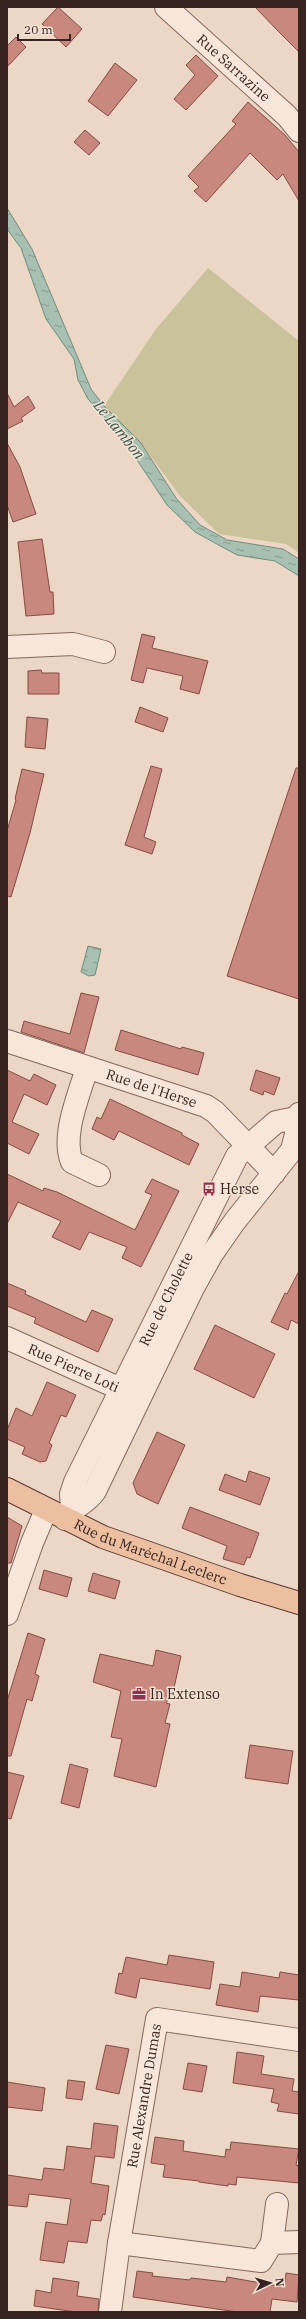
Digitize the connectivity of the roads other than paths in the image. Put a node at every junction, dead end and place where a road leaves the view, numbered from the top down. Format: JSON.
{"nodes":[{"id":1,"x":166,"y":7,"type":"edge"},
{"id":2,"x":299,"y":131,"type":"edge"},
{"id":3,"x":7,"y":647,"type":"edge"},
{"id":4,"x":104,"y":652,"type":"dead end"},
{"id":5,"x":7,"y":1041,"type":"edge"},
{"id":6,"x":87,"y":1068,"type":"junction"},
{"id":7,"x":298,"y":1117,"type":"edge"},
{"id":8,"x":247,"y":1146,"type":"junction"},
{"id":9,"x":274,"y":1173,"type":"junction"},
{"id":10,"x":99,"y":1175,"type":"dead end"},
{"id":11,"x":7,"y":1338,"type":"edge"},
{"id":12,"x":130,"y":1394,"type":"junction"},
{"id":13,"x":7,"y":1489,"type":"edge"},
{"id":14,"x":61,"y":1512,"type":"junction"},
{"id":15,"x":299,"y":1603,"type":"edge"},
{"id":16,"x":7,"y":1614,"type":"edge"},
{"id":17,"x":299,"y":2040,"type":"edge"},
{"id":18,"x":277,"y":2204,"type":"dead end"},
{"id":19,"x":299,"y":2242,"type":"edge"},
{"id":20,"x":119,"y":2243,"type":"junction"},
{"id":21,"x":272,"y":2243,"type":"junction"},
{"id":22,"x":110,"y":2312,"type":"edge"}],
"edges":[{"from":1,"to":2,"type":"street","name":"Rue Sarrazine"},
{"from":3,"to":4,"type":"street"},
{"from":5,"to":6,"type":"street","name":"Rue de l'Herse"},
{"from":6,"to":8,"type":"street","name":"Rue de l'Herse"},
{"from":6,"to":10,"type":"street"},
{"from":7,"to":8,"type":"street","name":"Rue de Cholette"},
{"from":7,"to":9,"type":"street","name":"Rue de Cholette"},
{"from":8,"to":9,"type":"street","name":"Rue de l'Herse"},
{"from":8,"to":12,"type":"street","name":"Rue de Cholette"},
{"from":9,"to":12,"type":"street","name":"Rue de Cholette"},
{"from":11,"to":12,"type":"street","name":"Rue Pierre Loti"},
{"from":12,"to":14,"type":"street","name":"Rue de Cholette"},
{"from":13,"to":14,"type":"main road","name":"Rue du Maréchal Leclerc"},
{"from":14,"to":15,"type":"main road","name":"Rue du Maréchal Leclerc"},
{"from":14,"to":16,"type":"street"},
{"from":17,"to":20,"type":"street","name":"Rue Alexandre Dumas"},
{"from":18,"to":21,"type":"street"},
{"from":19,"to":21,"type":"street"},
{"from":20,"to":21,"type":"street"},
{"from":20,"to":22,"type":"street","name":"Rue Alexandre Dumas"}]}
